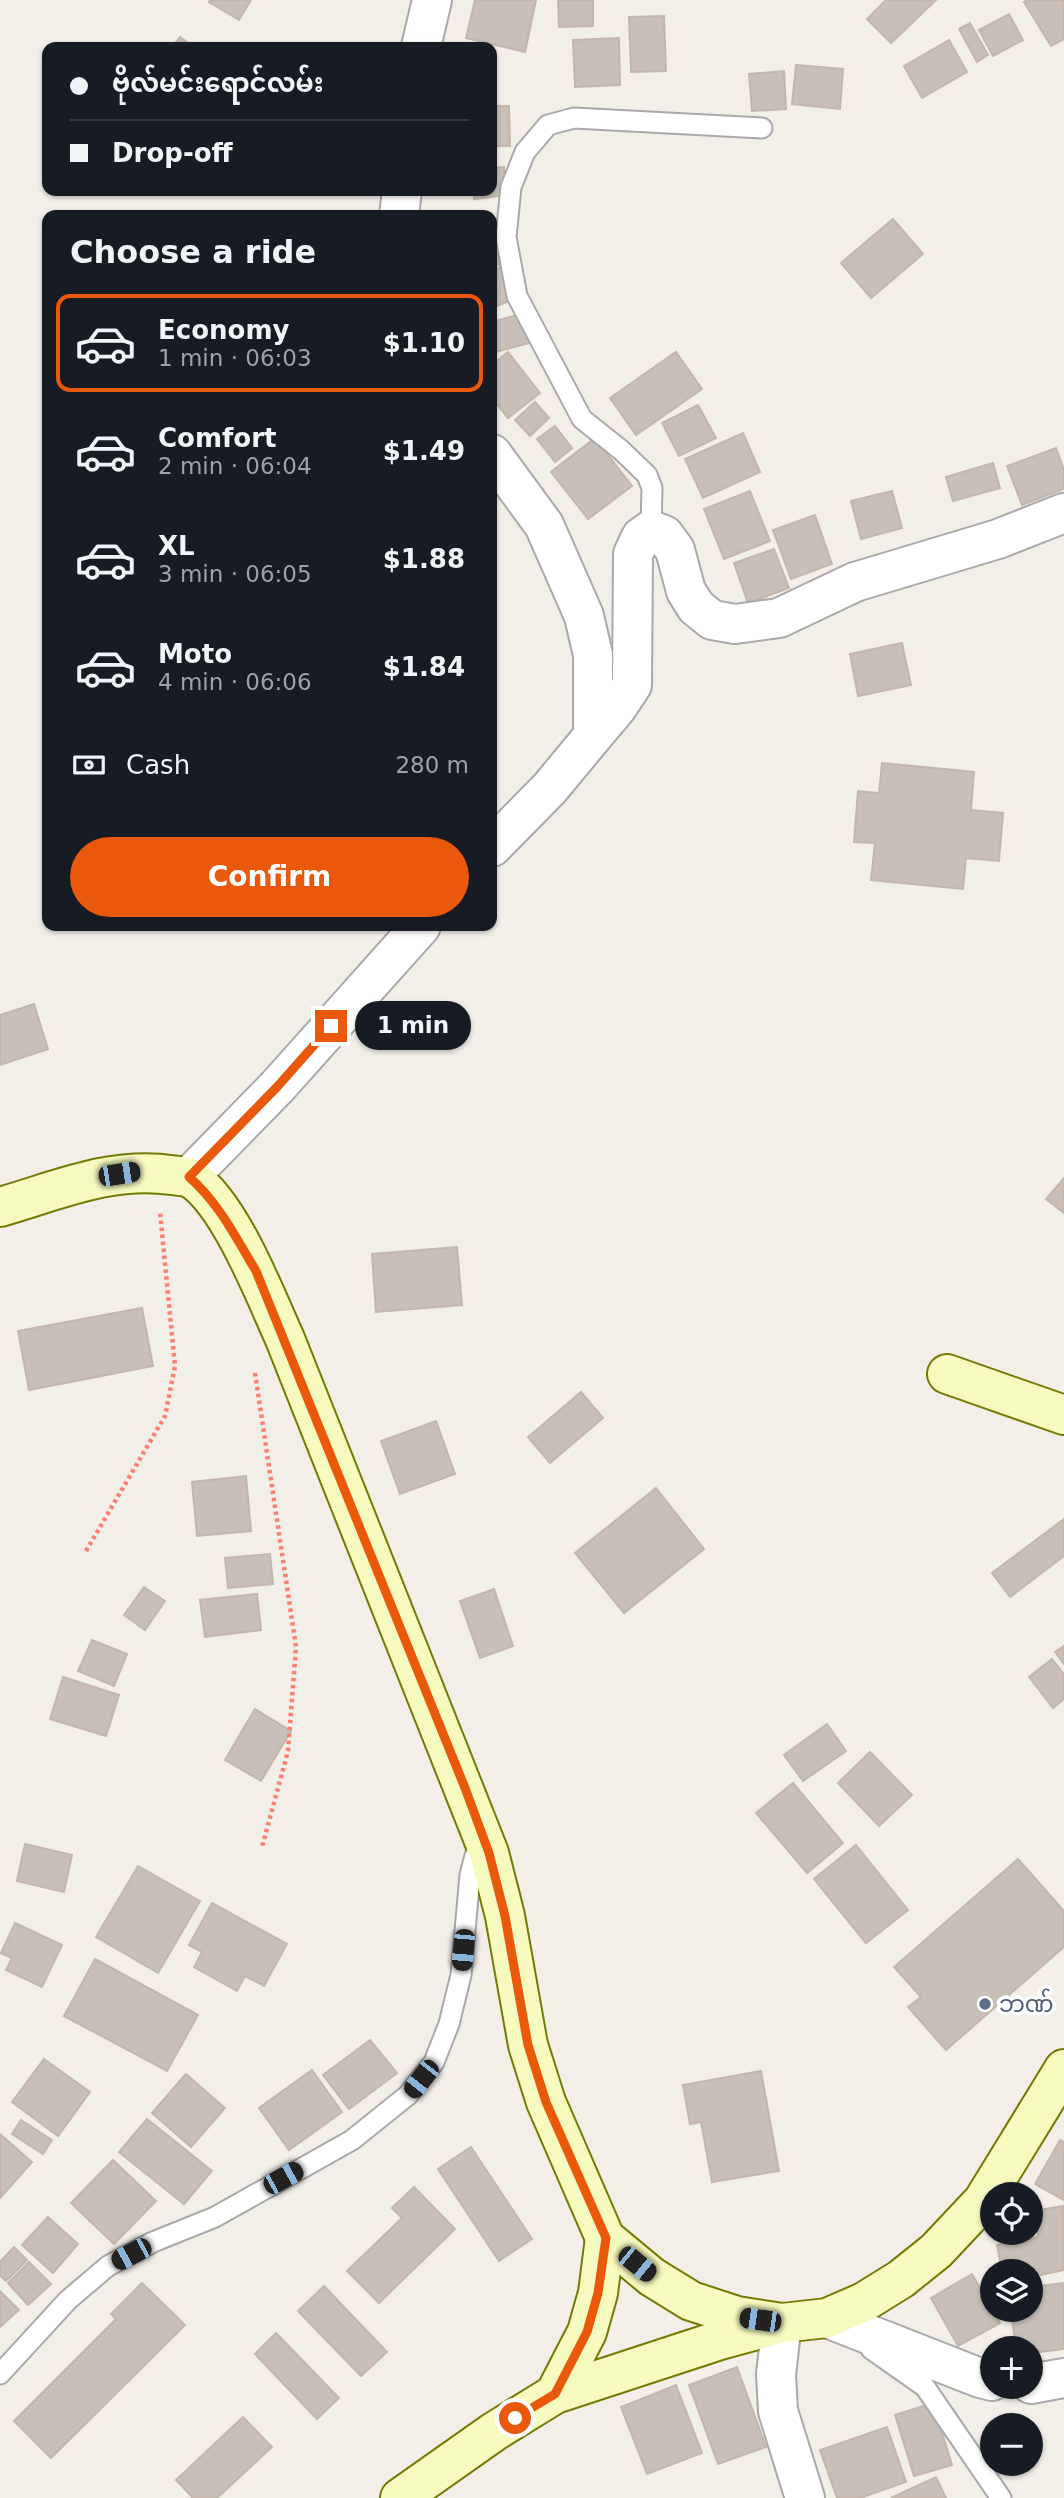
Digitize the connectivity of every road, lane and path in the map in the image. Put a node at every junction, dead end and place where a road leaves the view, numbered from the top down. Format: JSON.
{"nodes":[{"id":1,"x":432,"y":0,"type":"edge"},
{"id":2,"x":422,"y":42,"type":"edge"},
{"id":3,"x":762,"y":128,"type":"dead end"},
{"id":4,"x":497,"y":461,"type":"edge"},
{"id":5,"x":1064,"y":513,"type":"edge"},
{"id":6,"x":651,"y":530,"type":"junction"},
{"id":7,"x":593,"y":736,"type":"junction"},
{"id":8,"x":497,"y":842,"type":"edge"},
{"id":9,"x":417,"y":931,"type":"edge"},
{"id":10,"x":173,"y":1175,"type":"junction"},
{"id":11,"x":0,"y":1208,"type":"edge"},
{"id":12,"x":254,"y":1370,"type":"dead end"},
{"id":13,"x":947,"y":1374,"type":"dead end"},
{"id":14,"x":1064,"y":1415,"type":"edge"},
{"id":15,"x":86,"y":1551,"type":"dead end"},
{"id":16,"x":485,"y":1842,"type":"junction"},
{"id":17,"x":262,"y":1847,"type":"dead end"},
{"id":18,"x":1064,"y":2069,"type":"edge"},
{"id":19,"x":606,"y":2238,"type":"junction"},
{"id":20,"x":827,"y":2318,"type":"junction"},
{"id":21,"x":782,"y":2323,"type":"junction"},
{"id":22,"x":0,"y":2374,"type":"edge"},
{"id":23,"x":980,"y":2378,"type":"edge"},
{"id":24,"x":1064,"y":2378,"type":"edge"},
{"id":25,"x":1043,"y":2382,"type":"edge"},
{"id":26,"x":555,"y":2394,"type":"junction"},
{"id":27,"x":400,"y":2498,"type":"edge"},
{"id":28,"x":805,"y":2498,"type":"edge"},
{"id":29,"x":1001,"y":2498,"type":"edge"}],
"edges":[{"from":1,"to":2,"type":"street"},
{"from":3,"to":6,"type":"lane"},
{"from":4,"to":7,"type":"street"},
{"from":5,"to":6,"type":"street"},
{"from":6,"to":7,"type":"street"},
{"from":7,"to":8,"type":"street"},
{"from":9,"to":10,"type":"street"},
{"from":10,"to":11,"type":"street"},
{"from":10,"to":15,"type":"path"},
{"from":10,"to":16,"type":"street"},
{"from":12,"to":17,"type":"path"},
{"from":13,"to":14,"type":"street"},
{"from":16,"to":19,"type":"street"},
{"from":16,"to":22,"type":"lane"},
{"from":18,"to":20,"type":"street"},
{"from":19,"to":21,"type":"street"},
{"from":19,"to":26,"type":"street"},
{"from":20,"to":21,"type":"street"},
{"from":20,"to":23,"type":"street"},
{"from":20,"to":29,"type":"lane"},
{"from":21,"to":26,"type":"street"},
{"from":21,"to":28,"type":"street"},
{"from":24,"to":25,"type":"street"},
{"from":26,"to":27,"type":"street"}]}
